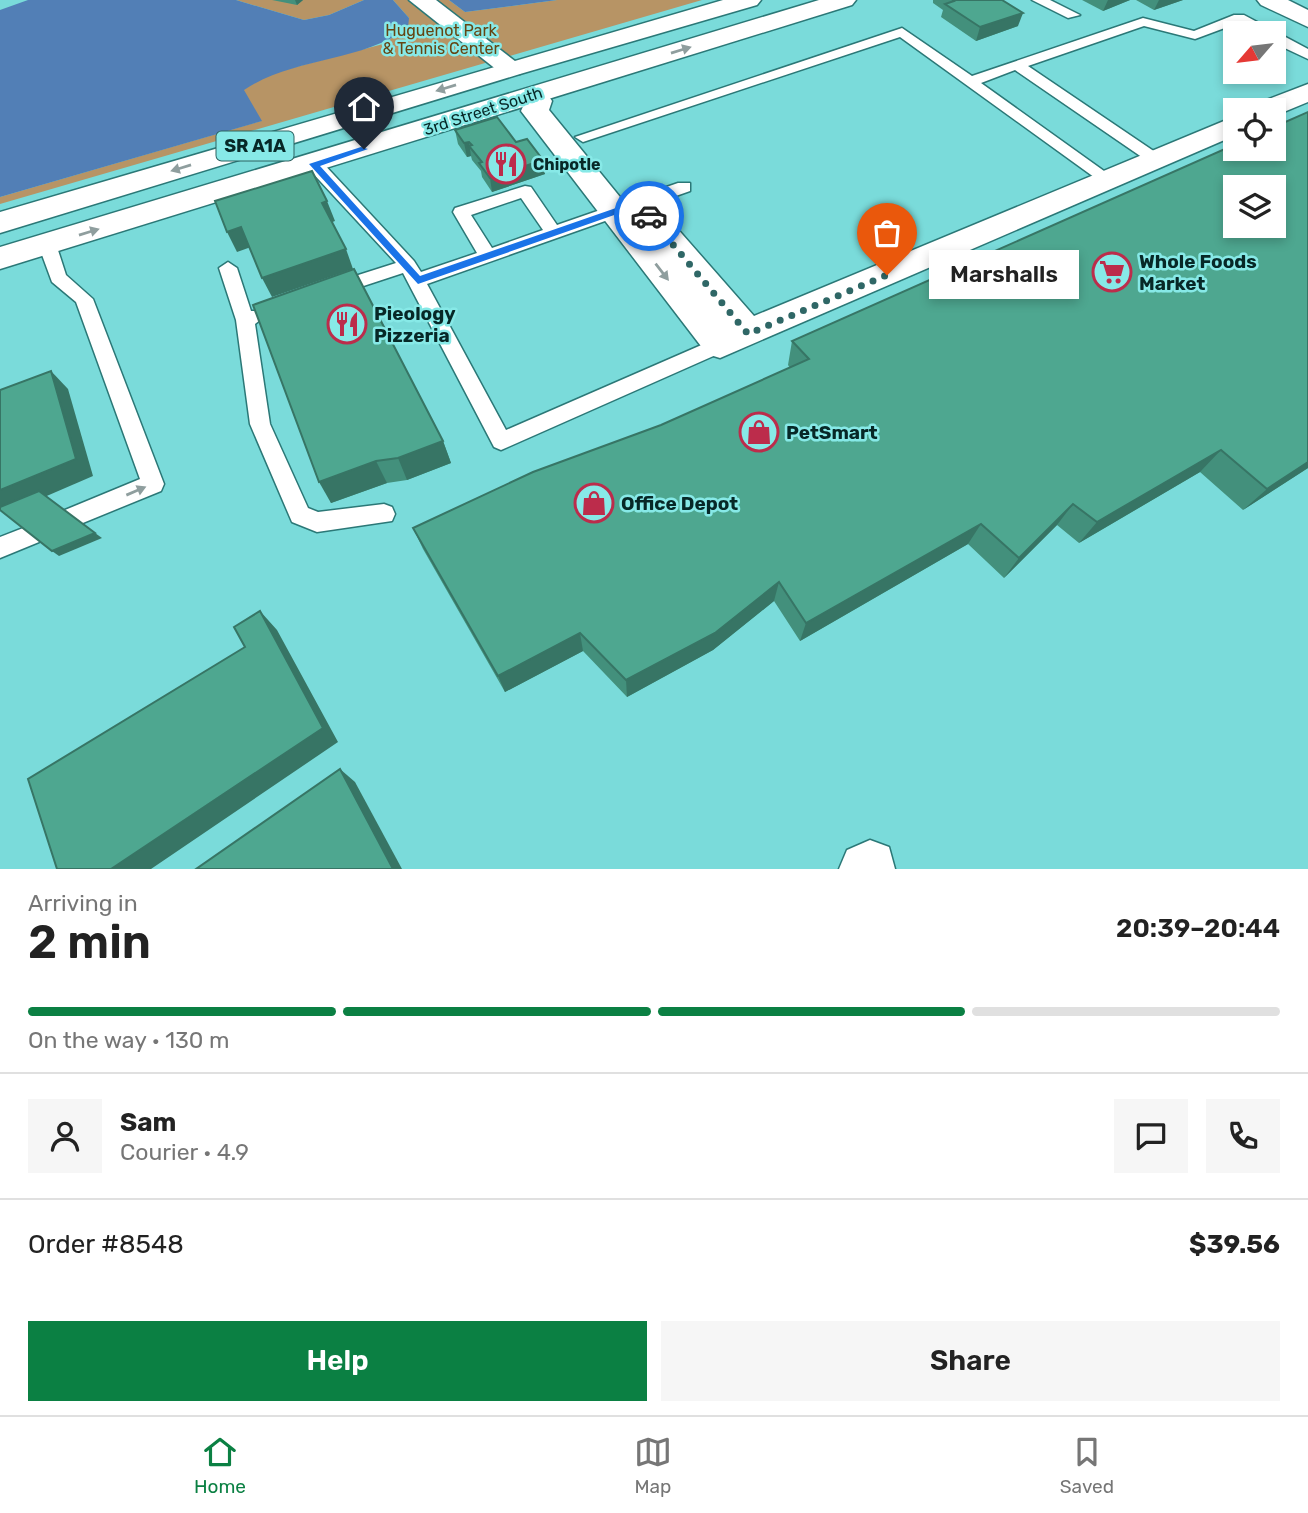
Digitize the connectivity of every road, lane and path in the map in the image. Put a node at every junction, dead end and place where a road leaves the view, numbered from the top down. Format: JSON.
{"nodes":[{"id":1,"x":421,"y":0,"type":"edge"},
{"id":2,"x":749,"y":0,"type":"edge"},
{"id":3,"x":845,"y":0,"type":"edge"},
{"id":4,"x":1039,"y":0,"type":"edge"},
{"id":5,"x":1269,"y":0,"type":"edge"},
{"id":6,"x":1073,"y":15,"type":"dead end"},
{"id":7,"x":1308,"y":20,"type":"edge"},
{"id":8,"x":1223,"y":24,"type":"edge"},
{"id":9,"x":655,"y":28,"type":"junction"},
{"id":10,"x":1286,"y":43,"type":"edge"},
{"id":11,"x":1308,"y":55,"type":"edge"},
{"id":12,"x":1017,"y":65,"type":"junction"},
{"id":13,"x":511,"y":68,"type":"junction"},
{"id":14,"x":970,"y":82,"type":"junction"},
{"id":15,"x":1308,"y":92,"type":"edge"},
{"id":16,"x":536,"y":98,"type":"junction"},
{"id":17,"x":1286,"y":101,"type":"edge"},
{"id":18,"x":1223,"y":130,"type":"edge"},
{"id":19,"x":583,"y":137,"type":"junction"},
{"id":20,"x":389,"y":141,"type":"junction"},
{"id":21,"x":1155,"y":159,"type":"junction"},
{"id":22,"x":314,"y":164,"type":"junction"},
{"id":23,"x":1105,"y":180,"type":"junction"},
{"id":24,"x":684,"y":187,"type":"dead end"},
{"id":25,"x":627,"y":208,"type":"junction"},
{"id":26,"x":0,"y":223,"type":"edge"},
{"id":27,"x":554,"y":233,"type":"junction"},
{"id":28,"x":47,"y":244,"type":"junction"},
{"id":29,"x":488,"y":256,"type":"junction"},
{"id":30,"x":0,"y":258,"type":"edge"},
{"id":31,"x":228,"y":268,"type":"dead end"},
{"id":32,"x":413,"y":273,"type":"junction"},
{"id":33,"x":320,"y":295,"type":"edge"},
{"id":34,"x":270,"y":311,"type":"edge"},
{"id":35,"x":245,"y":320,"type":"junction"},
{"id":36,"x":734,"y":340,"type":"junction"},
{"id":37,"x":384,"y":514,"type":"dead end"},
{"id":38,"x":74,"y":517,"type":"edge"},
{"id":39,"x":31,"y":535,"type":"edge"},
{"id":40,"x":0,"y":548,"type":"edge"}],
"edges":[{"from":1,"to":13,"type":"main road"},
{"from":2,"to":9,"type":"main road","name":"3rd Street South","number":"SR A1A"},
{"from":16,"to":3,"type":"main road","name":"3rd Street South","number":"SR A1A","one_way":true},
{"from":4,"to":6,"type":"lane"},
{"from":5,"to":7,"type":"main road"},
{"from":8,"to":12,"type":"lane"},
{"from":9,"to":13,"type":"main road","name":"3rd Street South","number":"SR A1A"},
{"from":9,"to":16,"type":"main road"},
{"from":10,"to":11,"type":"lane"},
{"from":12,"to":14,"type":"lane"},
{"from":12,"to":21,"type":"lane"},
{"from":13,"to":20,"type":"main road"},
{"from":13,"to":26,"type":"main road","name":"3rd Street South","number":"SR A1A","one_way":true},
{"from":14,"to":19,"type":"lane"},
{"from":14,"to":23,"type":"lane"},
{"from":15,"to":17,"type":"main road"},
{"from":16,"to":19,"type":"main road"},
{"from":16,"to":20,"type":"main road","name":"3rd Street South","number":"SR A1A"},
{"from":16,"to":25,"type":"main road"},
{"from":18,"to":21,"type":"main road"},
{"from":19,"to":25,"type":"main road"},
{"from":20,"to":22,"type":"main road","name":"3rd Street South","number":"SR A1A"},
{"from":21,"to":23,"type":"main road"},
{"from":28,"to":22,"type":"main road","name":"3rd Street South","number":"SR A1A","one_way":true},
{"from":22,"to":32,"type":"lane"},
{"from":23,"to":36,"type":"main road"},
{"from":24,"to":25,"type":"lane"},
{"from":25,"to":27,"type":"lane"},
{"from":25,"to":36,"type":"main road"},
{"from":27,"to":29,"type":"lane"},
{"from":27,"to":29,"type":"lane"},
{"from":28,"to":30,"type":"main road","name":"3rd Street South","number":"SR A1A"},
{"from":38,"to":28,"type":"lane","one_way":true},
{"from":29,"to":32,"type":"lane"},
{"from":31,"to":35,"type":"lane"},
{"from":32,"to":33,"type":"lane"},
{"from":32,"to":36,"type":"lane"},
{"from":34,"to":35,"type":"lane"},
{"from":35,"to":37,"type":"lane"},
{"from":39,"to":40,"type":"lane"}]}
